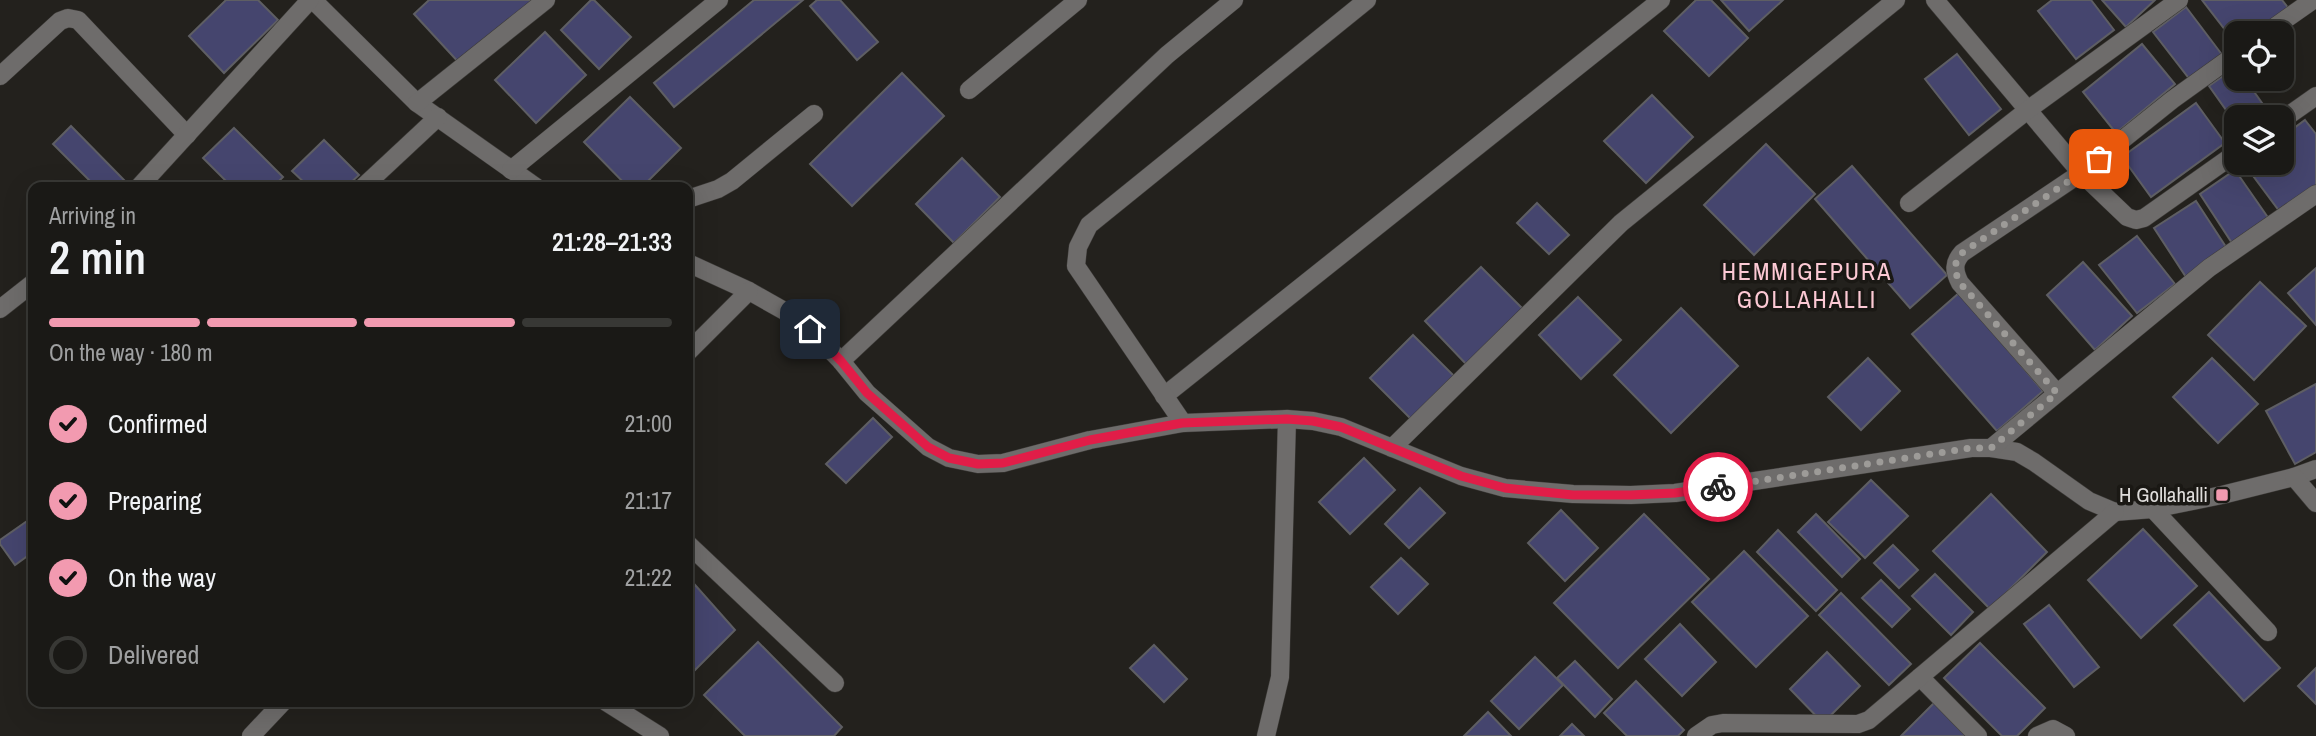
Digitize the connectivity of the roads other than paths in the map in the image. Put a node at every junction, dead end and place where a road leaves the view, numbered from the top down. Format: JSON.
{"nodes":[{"id":1,"x":312,"y":0,"type":"edge"},
{"id":2,"x":546,"y":0,"type":"edge"},
{"id":3,"x":719,"y":0,"type":"edge"},
{"id":4,"x":1078,"y":0,"type":"edge"},
{"id":5,"x":1234,"y":0,"type":"edge"},
{"id":6,"x":1367,"y":0,"type":"edge"},
{"id":7,"x":1661,"y":0,"type":"edge"},
{"id":8,"x":1896,"y":0,"type":"edge"},
{"id":9,"x":1935,"y":0,"type":"edge"},
{"id":10,"x":2179,"y":0,"type":"edge"},
{"id":11,"x":2313,"y":0,"type":"edge"},
{"id":12,"x":2283,"y":21,"type":"edge"},
{"id":13,"x":2224,"y":63,"type":"edge"},
{"id":14,"x":0,"y":76,"type":"edge"},
{"id":15,"x":969,"y":90,"type":"dead end"},
{"id":16,"x":417,"y":103,"type":"junction"},
{"id":17,"x":2314,"y":103,"type":"edge"},
{"id":18,"x":2029,"y":109,"type":"junction"},
{"id":19,"x":814,"y":114,"type":"dead end"},
{"id":20,"x":2294,"y":114,"type":"edge"},
{"id":21,"x":438,"y":117,"type":"junction"},
{"id":22,"x":187,"y":135,"type":"junction"},
{"id":23,"x":2224,"y":161,"type":"edge"},
{"id":24,"x":511,"y":170,"type":"junction"},
{"id":25,"x":2081,"y":173,"type":"junction"},
{"id":26,"x":144,"y":182,"type":"edge"},
{"id":27,"x":368,"y":182,"type":"edge"},
{"id":28,"x":529,"y":182,"type":"edge"},
{"id":29,"x":2316,"y":194,"type":"edge"},
{"id":30,"x":693,"y":197,"type":"edge"},
{"id":31,"x":1909,"y":203,"type":"dead end"},
{"id":32,"x":693,"y":265,"type":"edge"},
{"id":33,"x":28,"y":287,"type":"edge"},
{"id":34,"x":749,"y":292,"type":"junction"},
{"id":35,"x":0,"y":309,"type":"edge"},
{"id":36,"x":693,"y":347,"type":"edge"},
{"id":37,"x":841,"y":361,"type":"junction"},
{"id":38,"x":2057,"y":393,"type":"junction"},
{"id":39,"x":1164,"y":396,"type":"junction"},
{"id":40,"x":1287,"y":419,"type":"junction"},
{"id":41,"x":1182,"y":423,"type":"junction"},
{"id":42,"x":1392,"y":448,"type":"junction"},
{"id":43,"x":1991,"y":448,"type":"junction"},
{"id":44,"x":2316,"y":469,"type":"edge"},
{"id":45,"x":2294,"y":477,"type":"junction"},
{"id":46,"x":2316,"y":503,"type":"edge"},
{"id":47,"x":2153,"y":509,"type":"junction"},
{"id":48,"x":2115,"y":512,"type":"junction"},
{"id":49,"x":693,"y":549,"type":"edge"},
{"id":50,"x":2268,"y":632,"type":"dead end"},
{"id":51,"x":1920,"y":677,"type":"junction"},
{"id":52,"x":835,"y":683,"type":"dead end"},
{"id":53,"x":278,"y":707,"type":"edge"},
{"id":54,"x":614,"y":707,"type":"edge"},
{"id":55,"x":251,"y":736,"type":"edge"},
{"id":56,"x":660,"y":736,"type":"edge"},
{"id":57,"x":1266,"y":736,"type":"edge"},
{"id":58,"x":1696,"y":736,"type":"edge"},
{"id":59,"x":1979,"y":736,"type":"edge"},
{"id":60,"x":2037,"y":736,"type":"edge"},
{"id":61,"x":2067,"y":736,"type":"edge"}],
"edges":[{"from":1,"to":16,"type":"street"},
{"from":1,"to":22,"type":"street"},
{"from":2,"to":16,"type":"street"},
{"from":3,"to":24,"type":"street"},
{"from":4,"to":15,"type":"street"},
{"from":5,"to":37,"type":"street"},
{"from":6,"to":39,"type":"street"},
{"from":7,"to":39,"type":"street"},
{"from":8,"to":42,"type":"street"},
{"from":9,"to":18,"type":"street"},
{"from":10,"to":18,"type":"street"},
{"from":11,"to":12,"type":"street"},
{"from":13,"to":25,"type":"street"},
{"from":14,"to":22,"type":"street"},
{"from":16,"to":21,"type":"street"},
{"from":17,"to":20,"type":"street"},
{"from":18,"to":25,"type":"street"},
{"from":18,"to":31,"type":"street"},
{"from":19,"to":30,"type":"street"},
{"from":21,"to":24,"type":"street"},
{"from":21,"to":27,"type":"street"},
{"from":22,"to":26,"type":"street"},
{"from":23,"to":25,"type":"street"},
{"from":24,"to":28,"type":"street"},
{"from":25,"to":38,"type":"street"},
{"from":29,"to":38,"type":"street"},
{"from":32,"to":34,"type":"street"},
{"from":33,"to":35,"type":"street"},
{"from":34,"to":36,"type":"street"},
{"from":34,"to":37,"type":"street"},
{"from":37,"to":41,"type":"street"},
{"from":38,"to":43,"type":"street"},
{"from":39,"to":41,"type":"street"},
{"from":40,"to":41,"type":"street"},
{"from":40,"to":42,"type":"street"},
{"from":40,"to":57,"type":"street"},
{"from":42,"to":43,"type":"street"},
{"from":43,"to":48,"type":"street"},
{"from":44,"to":45,"type":"street"},
{"from":45,"to":46,"type":"street"},
{"from":45,"to":47,"type":"street"},
{"from":47,"to":48,"type":"street"},
{"from":47,"to":50,"type":"street"},
{"from":48,"to":51,"type":"street"},
{"from":49,"to":52,"type":"street"},
{"from":51,"to":58,"type":"street"},
{"from":51,"to":59,"type":"street"},
{"from":53,"to":55,"type":"street"},
{"from":54,"to":56,"type":"street"},
{"from":60,"to":61,"type":"street"}]}
